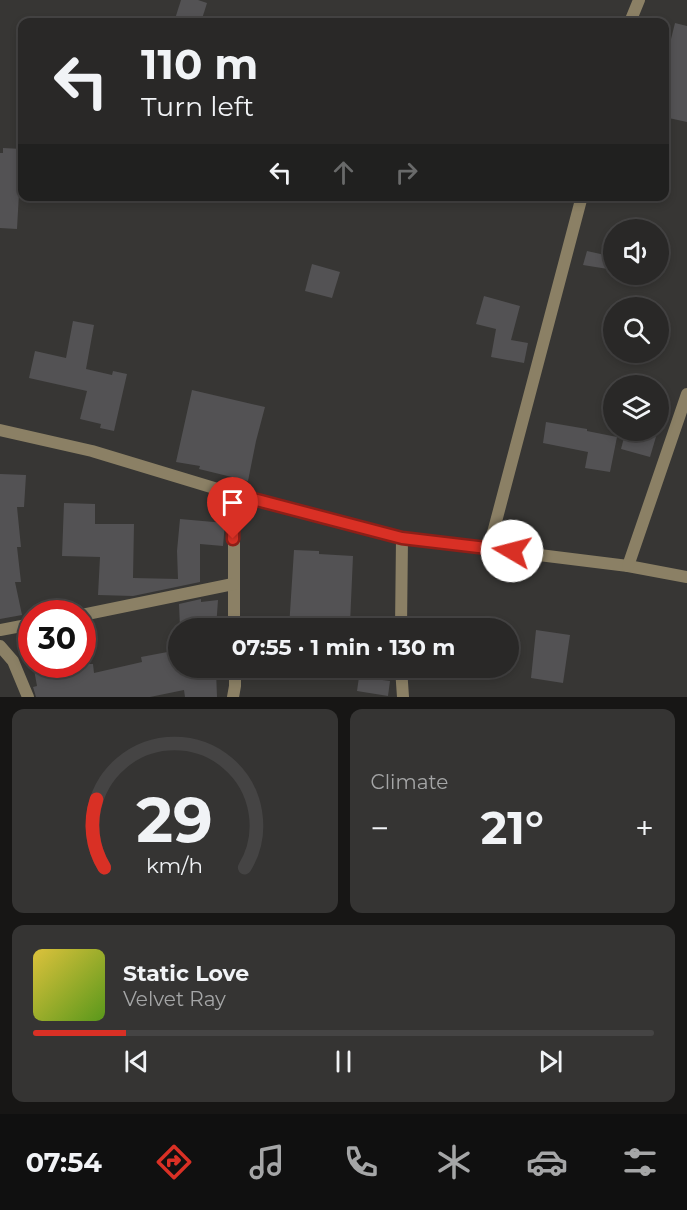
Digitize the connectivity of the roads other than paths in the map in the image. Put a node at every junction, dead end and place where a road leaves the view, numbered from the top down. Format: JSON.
{"nodes":[{"id":1,"x":639,"y":0,"type":"edge"},
{"id":2,"x":632,"y":18,"type":"edge"},
{"id":3,"x":581,"y":201,"type":"edge"},
{"id":4,"x":687,"y":394,"type":"edge"},
{"id":5,"x":0,"y":430,"type":"edge"},
{"id":6,"x":234,"y":494,"type":"junction"},
{"id":7,"x":402,"y":538,"type":"junction"},
{"id":8,"x":489,"y":548,"type":"junction"},
{"id":9,"x":628,"y":566,"type":"junction"},
{"id":10,"x":687,"y":577,"type":"edge"},
{"id":11,"x":233,"y":584,"type":"junction"},
{"id":12,"x":96,"y":612,"type":"edge"},
{"id":13,"x":234,"y":618,"type":"edge"},
{"id":14,"x":401,"y":618,"type":"edge"},
{"id":15,"x":18,"y":627,"type":"edge"},
{"id":16,"x":0,"y":630,"type":"edge"},
{"id":17,"x":0,"y":646,"type":"edge"},
{"id":18,"x":235,"y":678,"type":"edge"},
{"id":19,"x":402,"y":678,"type":"edge"},
{"id":20,"x":28,"y":697,"type":"edge"},
{"id":21,"x":233,"y":697,"type":"edge"},
{"id":22,"x":403,"y":697,"type":"edge"}],
"edges":[{"from":1,"to":2,"type":"street"},
{"from":3,"to":8,"type":"street"},
{"from":4,"to":9,"type":"street"},
{"from":5,"to":6,"type":"street"},
{"from":6,"to":7,"type":"street"},
{"from":6,"to":11,"type":"street"},
{"from":7,"to":8,"type":"street"},
{"from":7,"to":14,"type":"street"},
{"from":8,"to":9,"type":"street"},
{"from":9,"to":10,"type":"street"},
{"from":11,"to":12,"type":"street"},
{"from":11,"to":13,"type":"street"},
{"from":15,"to":16,"type":"street"},
{"from":17,"to":20,"type":"street"},
{"from":18,"to":21,"type":"street"},
{"from":19,"to":22,"type":"street"}]}
